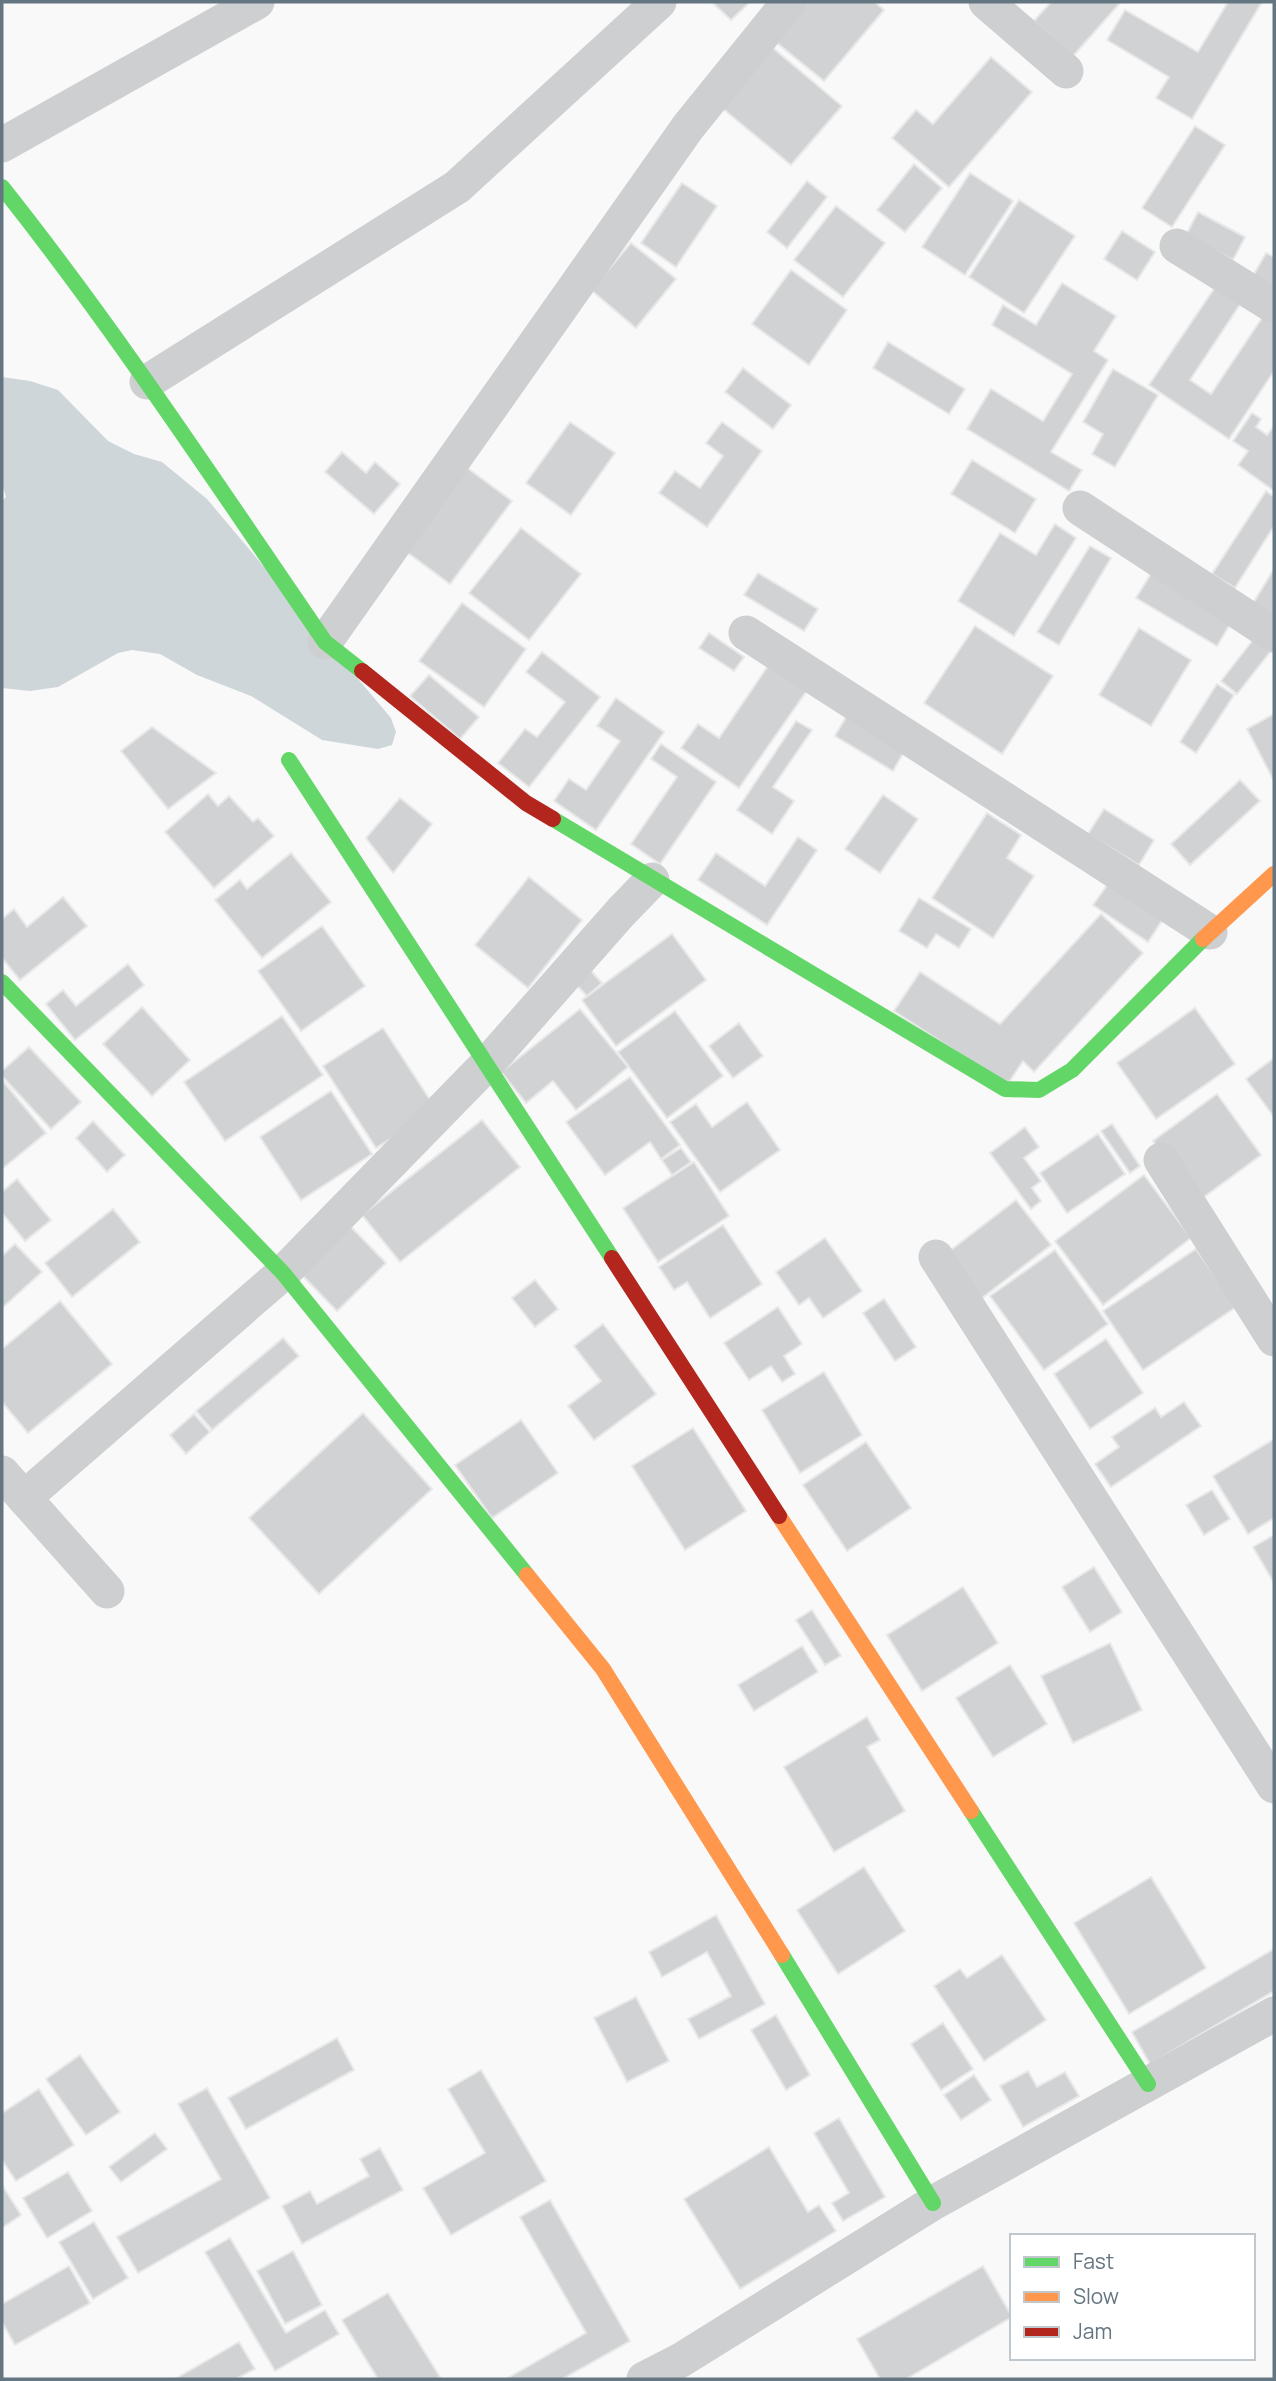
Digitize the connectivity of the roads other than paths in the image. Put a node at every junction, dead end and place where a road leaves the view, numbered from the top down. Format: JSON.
{"nodes":[{"id":1,"x":257,"y":2,"type":"edge"},
{"id":2,"x":659,"y":2,"type":"edge"},
{"id":3,"x":789,"y":2,"type":"edge"},
{"id":4,"x":986,"y":2,"type":"edge"},
{"id":5,"x":1066,"y":71,"type":"dead end"},
{"id":6,"x":2,"y":145,"type":"edge"},
{"id":7,"x":2,"y":187,"type":"edge"},
{"id":8,"x":1177,"y":246,"type":"dead end"},
{"id":9,"x":1274,"y":306,"type":"edge"},
{"id":10,"x":148,"y":382,"type":"junction"},
{"id":11,"x":1080,"y":508,"type":"dead end"},
{"id":12,"x":746,"y":633,"type":"dead end"},
{"id":13,"x":1274,"y":635,"type":"edge"},
{"id":14,"x":325,"y":642,"type":"junction"},
{"id":15,"x":289,"y":760,"type":"dead end"},
{"id":16,"x":1274,"y":874,"type":"edge"},
{"id":17,"x":652,"y":880,"type":"junction"},
{"id":18,"x":1210,"y":932,"type":"junction"},
{"id":19,"x":2,"y":982,"type":"edge"},
{"id":20,"x":487,"y":1065,"type":"junction"},
{"id":21,"x":1161,"y":1160,"type":"dead end"},
{"id":22,"x":936,"y":1257,"type":"dead end"},
{"id":23,"x":282,"y":1273,"type":"junction"},
{"id":24,"x":1274,"y":1339,"type":"edge"},
{"id":25,"x":13,"y":1485,"type":"edge"},
{"id":26,"x":107,"y":1591,"type":"dead end"},
{"id":27,"x":1274,"y":1786,"type":"edge"},
{"id":28,"x":1274,"y":2014,"type":"edge"},
{"id":29,"x":1148,"y":2084,"type":"junction"},
{"id":30,"x":933,"y":2203,"type":"junction"},
{"id":31,"x":644,"y":2379,"type":"edge"}],
"edges":[{"from":1,"to":6,"type":"street"},
{"from":2,"to":10,"type":"street"},
{"from":3,"to":14,"type":"street"},
{"from":4,"to":5,"type":"street"},
{"from":7,"to":10,"type":"street"},
{"from":8,"to":9,"type":"street"},
{"from":10,"to":14,"type":"street"},
{"from":11,"to":13,"type":"street"},
{"from":12,"to":18,"type":"street"},
{"from":14,"to":17,"type":"street"},
{"from":15,"to":20,"type":"street"},
{"from":16,"to":18,"type":"street"},
{"from":17,"to":18,"type":"street"},
{"from":17,"to":20,"type":"street"},
{"from":19,"to":23,"type":"street"},
{"from":20,"to":23,"type":"street"},
{"from":20,"to":29,"type":"street"},
{"from":21,"to":24,"type":"street"},
{"from":22,"to":27,"type":"street"},
{"from":23,"to":25,"type":"street"},
{"from":23,"to":30,"type":"street"},
{"from":25,"to":26,"type":"street"},
{"from":28,"to":29,"type":"street"},
{"from":29,"to":30,"type":"street"},
{"from":30,"to":31,"type":"street"}]}
